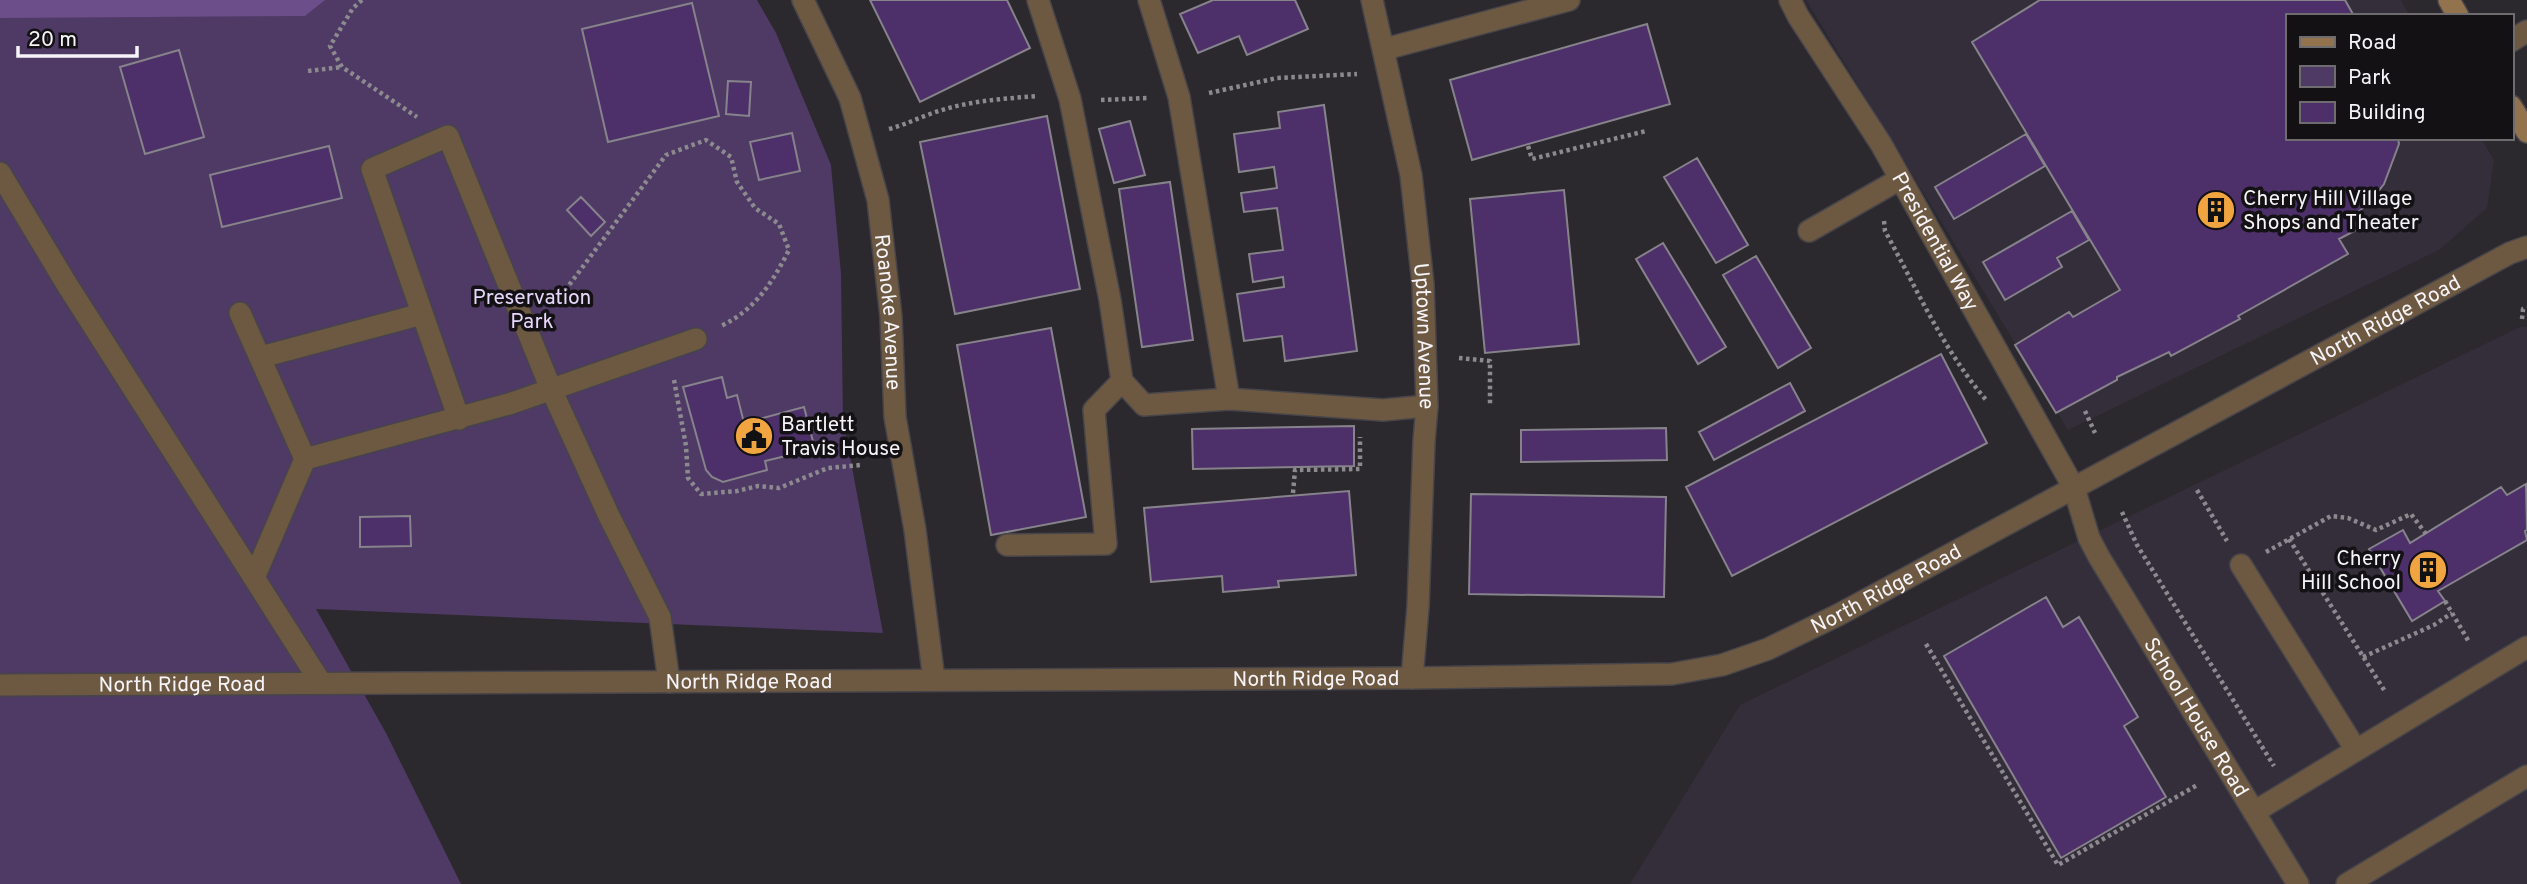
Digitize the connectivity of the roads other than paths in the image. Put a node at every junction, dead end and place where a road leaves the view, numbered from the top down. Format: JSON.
{"nodes":[{"id":1,"x":803,"y":0,"type":"edge"},
{"id":2,"x":1038,"y":0,"type":"edge"},
{"id":3,"x":1149,"y":0,"type":"edge"},
{"id":4,"x":1372,"y":0,"type":"edge"},
{"id":5,"x":1569,"y":0,"type":"edge"},
{"id":6,"x":1790,"y":0,"type":"edge"},
{"id":7,"x":1385,"y":49,"type":"junction"},
{"id":8,"x":2513,"y":109,"type":"edge"},
{"id":9,"x":2527,"y":132,"type":"edge"},
{"id":10,"x":0,"y":173,"type":"edge"},
{"id":11,"x":1900,"y":179,"type":"junction"},
{"id":12,"x":1809,"y":230,"type":"dead end"},
{"id":13,"x":2527,"y":247,"type":"edge"},
{"id":14,"x":240,"y":313,"type":"dead end"},
{"id":15,"x":422,"y":314,"type":"junction"},
{"id":16,"x":695,"y":339,"type":"road end"},
{"id":17,"x":261,"y":358,"type":"junction"},
{"id":18,"x":1122,"y":381,"type":"junction"},
{"id":19,"x":551,"y":389,"type":"junction"},
{"id":20,"x":1229,"y":399,"type":"junction"},
{"id":21,"x":1427,"y":406,"type":"junction"},
{"id":22,"x":459,"y":419,"type":"junction"},
{"id":23,"x":305,"y":459,"type":"junction"},
{"id":24,"x":2074,"y":488,"type":"junction"},
{"id":25,"x":1007,"y":545,"type":"dead end"},
{"id":26,"x":2241,"y":565,"type":"road end"},
{"id":27,"x":254,"y":578,"type":"junction"},
{"id":28,"x":2527,"y":647,"type":"edge"},
{"id":29,"x":1412,"y":678,"type":"junction"},
{"id":30,"x":934,"y":680,"type":"junction"},
{"id":31,"x":668,"y":681,"type":"junction"},
{"id":32,"x":321,"y":683,"type":"junction"},
{"id":33,"x":0,"y":685,"type":"edge"},
{"id":34,"x":2356,"y":750,"type":"junction"},
{"id":35,"x":2527,"y":776,"type":"edge"},
{"id":36,"x":2254,"y":812,"type":"junction"},
{"id":37,"x":2298,"y":884,"type":"edge"},
{"id":38,"x":2347,"y":884,"type":"edge"}],
"edges":[{"from":1,"to":30,"type":"street","name":"Roanoke Avenue"},
{"from":2,"to":18,"type":"street"},
{"from":3,"to":20,"type":"street"},
{"from":4,"to":7,"type":"street","name":"Uptown Avenue"},
{"from":5,"to":7,"type":"street"},
{"from":6,"to":11,"type":"street","name":"Presidential Way"},
{"from":7,"to":21,"type":"street","name":"Uptown Avenue"},
{"from":8,"to":9,"type":"main road"},
{"from":10,"to":27,"type":"street"},
{"from":11,"to":12,"type":"street"},
{"from":11,"to":24,"type":"street","name":"Presidential Way"},
{"from":13,"to":24,"type":"street","name":"North Ridge Road"},
{"from":14,"to":17,"type":"street"},
{"from":15,"to":17,"type":"street"},
{"from":15,"to":19,"type":"street"},
{"from":15,"to":22,"type":"street"},
{"from":16,"to":19,"type":"street"},
{"from":17,"to":23,"type":"street"},
{"from":18,"to":20,"type":"street"},
{"from":18,"to":25,"type":"street"},
{"from":19,"to":22,"type":"street"},
{"from":19,"to":31,"type":"street"},
{"from":20,"to":21,"type":"street"},
{"from":21,"to":29,"type":"street","name":"Uptown Avenue"},
{"from":22,"to":23,"type":"street"},
{"from":23,"to":27,"type":"street"},
{"from":24,"to":29,"type":"street","name":"North Ridge Road"},
{"from":24,"to":36,"type":"street","name":"School House Road"},
{"from":26,"to":34,"type":"street"},
{"from":27,"to":32,"type":"street"},
{"from":28,"to":34,"type":"street","name":"School House Road"},
{"from":29,"to":30,"type":"street","name":"North Ridge Road"},
{"from":30,"to":31,"type":"street","name":"North Ridge Road"},
{"from":31,"to":32,"type":"street","name":"North Ridge Road"},
{"from":32,"to":33,"type":"street","name":"North Ridge Road"},
{"from":34,"to":36,"type":"street","name":"School House Road"},
{"from":35,"to":38,"type":"street"},
{"from":36,"to":37,"type":"street"}]}
